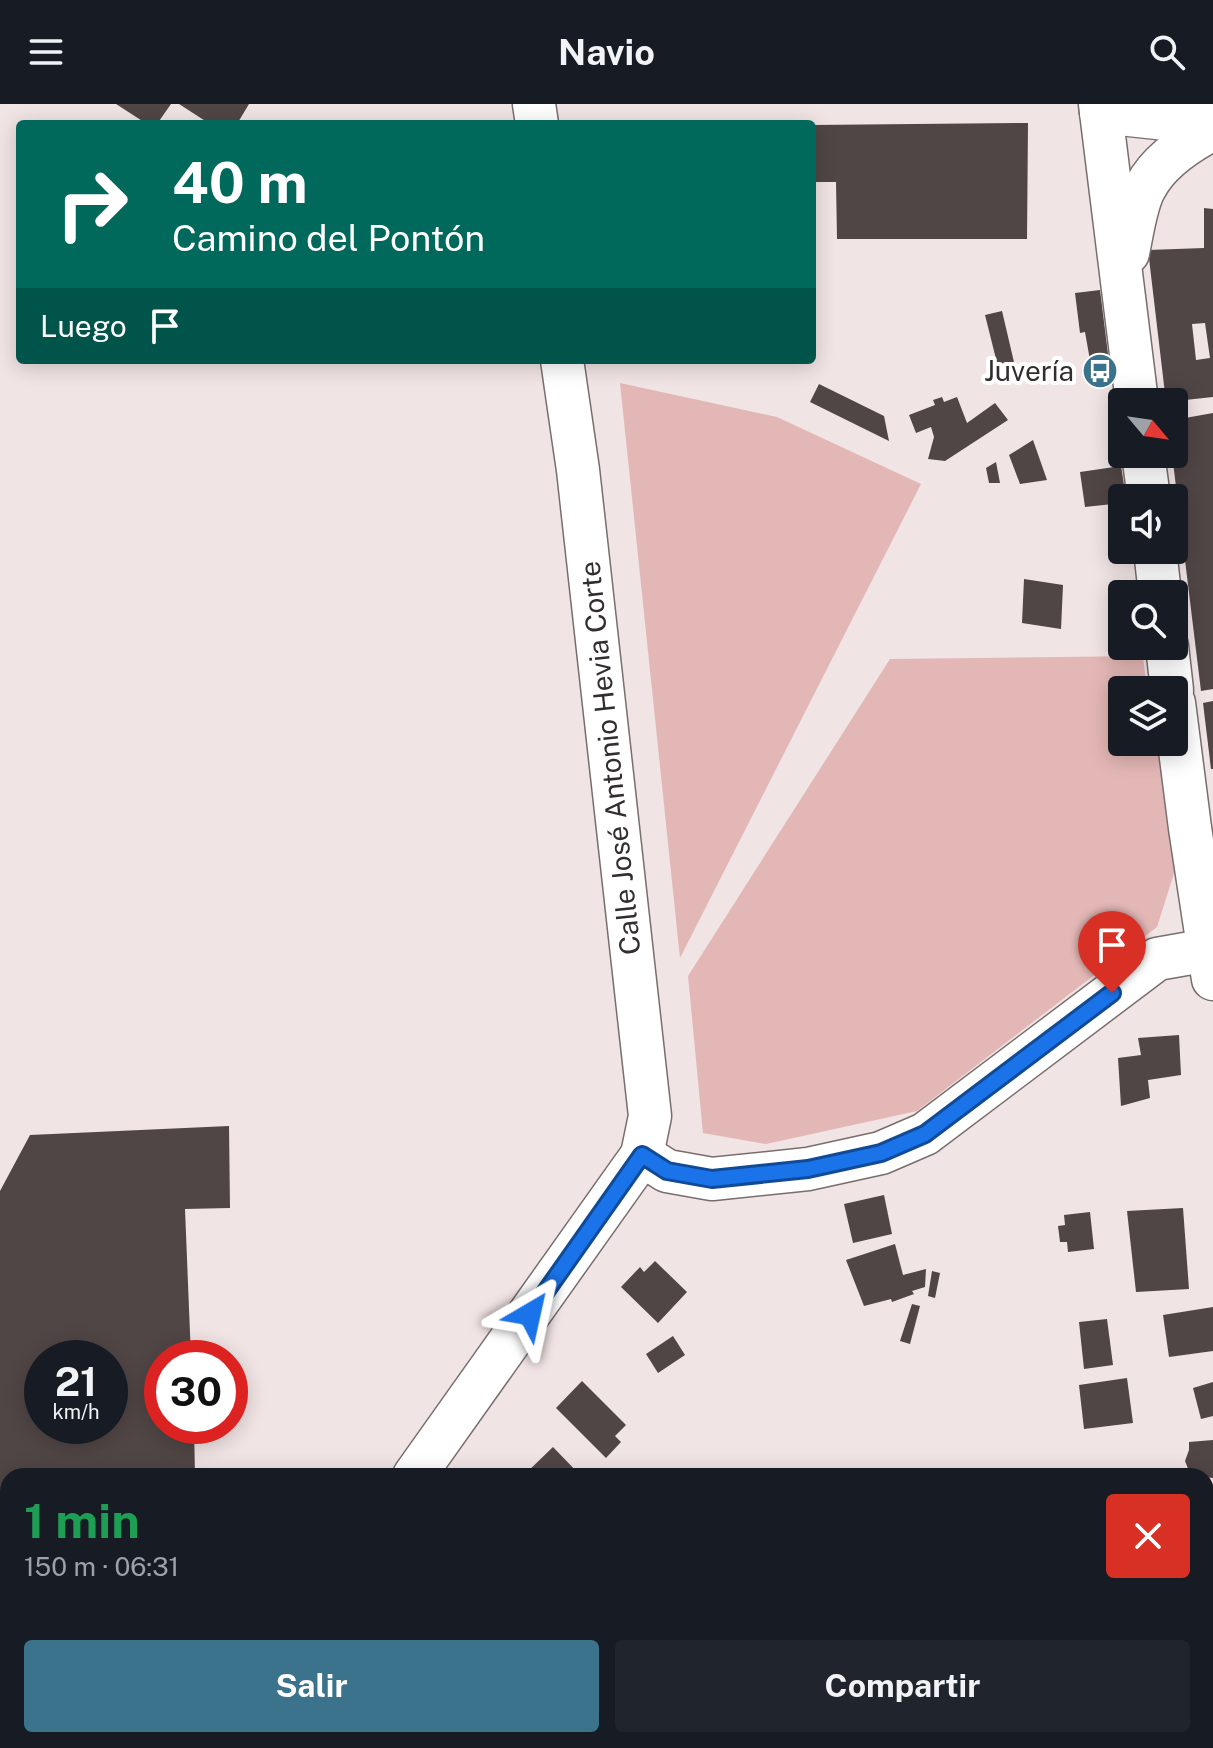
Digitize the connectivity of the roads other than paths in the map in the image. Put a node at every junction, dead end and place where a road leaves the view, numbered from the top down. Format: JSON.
{"nodes":[{"id":1,"x":1100,"y":108,"type":"edge"},
{"id":2,"x":1213,"y":127,"type":"edge"},
{"id":3,"x":1121,"y":277,"type":"junction"},
{"id":4,"x":563,"y":364,"type":"edge"},
{"id":5,"x":1135,"y":388,"type":"edge"},
{"id":6,"x":1185,"y":756,"type":"edge"},
{"id":7,"x":1201,"y":829,"type":"edge"},
{"id":8,"x":1210,"y":964,"type":"edge"},
{"id":9,"x":642,"y":1155,"type":"junction"},
{"id":10,"x":420,"y":1468,"type":"edge"}],
"edges":[{"from":1,"to":2,"type":"street"},
{"from":1,"to":3,"type":"street"},
{"from":2,"to":3,"type":"street"},
{"from":3,"to":5,"type":"street"},
{"from":4,"to":9,"type":"street","name":"Calle José Antonio Hevia Corte"},
{"from":6,"to":7,"type":"street"},
{"from":7,"to":8,"type":"street"},
{"from":8,"to":9,"type":"street"},
{"from":9,"to":10,"type":"street"}]}
